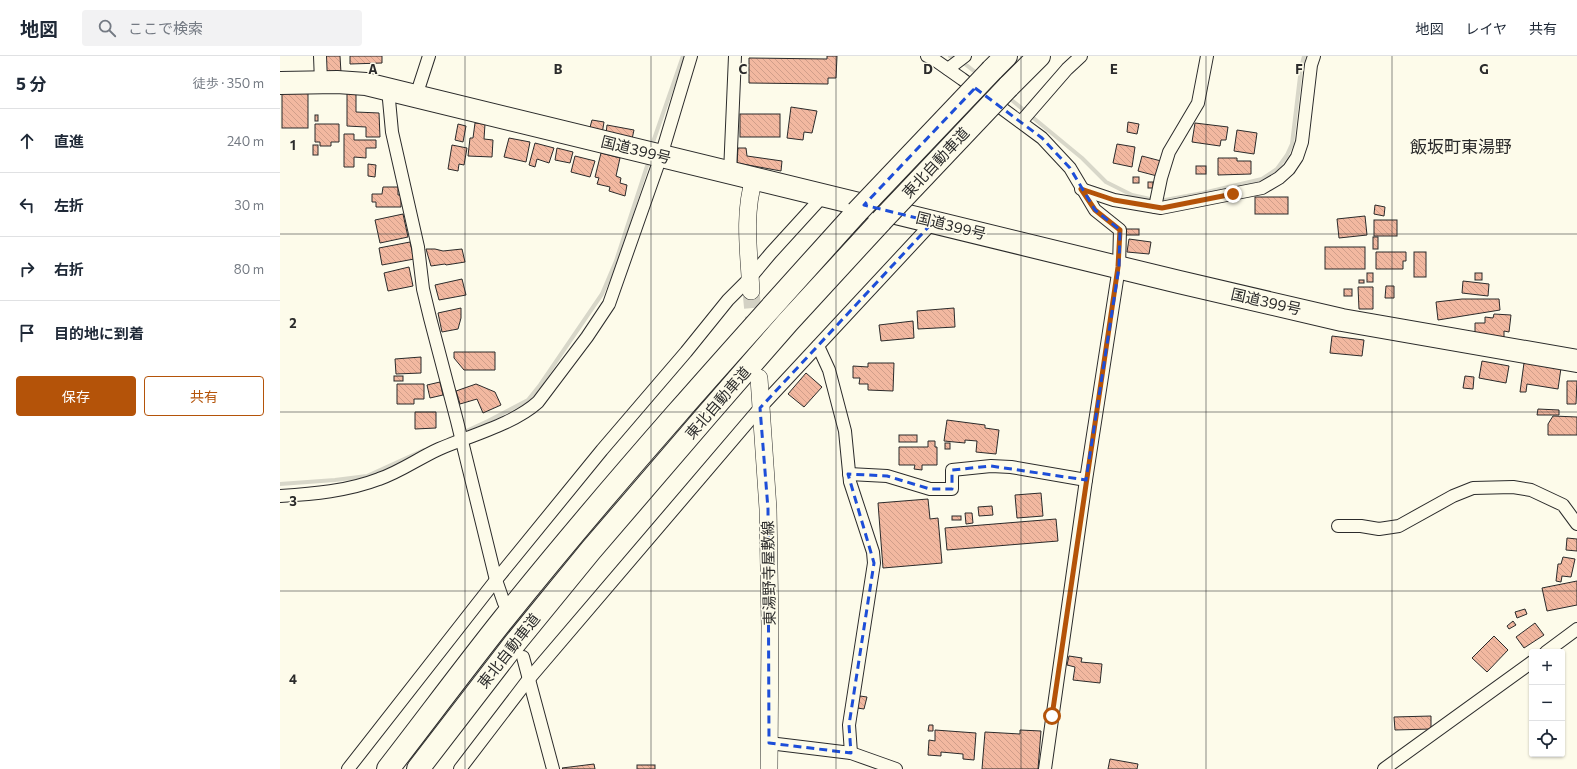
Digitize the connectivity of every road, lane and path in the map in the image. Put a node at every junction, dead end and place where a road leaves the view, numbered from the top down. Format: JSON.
{"nodes":[{"id":1,"x":320,"y":56,"type":"edge"},
{"id":2,"x":429,"y":56,"type":"edge"},
{"id":3,"x":691,"y":56,"type":"edge"},
{"id":4,"x":735,"y":56,"type":"edge"},
{"id":5,"x":927,"y":56,"type":"edge"},
{"id":6,"x":965,"y":56,"type":"edge"},
{"id":7,"x":1040,"y":56,"type":"edge"},
{"id":8,"x":1081,"y":56,"type":"edge"},
{"id":9,"x":1207,"y":56,"type":"edge"},
{"id":10,"x":1314,"y":56,"type":"edge"},
{"id":11,"x":999,"y":63,"type":"edge"},
{"id":12,"x":950,"y":67,"type":"junction"},
{"id":13,"x":280,"y":82,"type":"edge"},
{"id":14,"x":321,"y":82,"type":"junction"},
{"id":15,"x":388,"y":89,"type":"junction"},
{"id":16,"x":416,"y":96,"type":"junction"},
{"id":17,"x":1026,"y":117,"type":"junction"},
{"id":18,"x":661,"y":156,"type":"junction"},
{"id":19,"x":730,"y":172,"type":"junction"},
{"id":20,"x":754,"y":179,"type":"junction"},
{"id":21,"x":1081,"y":189,"type":"junction"},
{"id":22,"x":823,"y":196,"type":"junction"},
{"id":23,"x":1156,"y":201,"type":"junction"},
{"id":24,"x":933,"y":222,"type":"junction"},
{"id":25,"x":1118,"y":267,"type":"junction"},
{"id":26,"x":750,"y":284,"type":"junction"},
{"id":27,"x":818,"y":346,"type":"junction"},
{"id":28,"x":1577,"y":361,"type":"edge"},
{"id":29,"x":759,"y":378,"type":"tunnel mouth"},
{"id":30,"x":760,"y":408,"type":"junction"},
{"id":31,"x":461,"y":440,"type":"junction"},
{"id":32,"x":849,"y":474,"type":"junction"},
{"id":33,"x":1086,"y":480,"type":"junction"},
{"id":34,"x":280,"y":496,"type":"edge"},
{"id":35,"x":1577,"y":524,"type":"edge"},
{"id":36,"x":1338,"y":526,"type":"dead end"},
{"id":37,"x":496,"y":580,"type":"junction"},
{"id":38,"x":504,"y":603,"type":"dead end"},
{"id":39,"x":1577,"y":629,"type":"edge"},
{"id":40,"x":1550,"y":649,"type":"edge"},
{"id":41,"x":523,"y":657,"type":"dead end"},
{"id":42,"x":1529,"y":664,"type":"edge"},
{"id":43,"x":528,"y":680,"type":"junction"},
{"id":44,"x":769,"y":742,"type":"junction"},
{"id":45,"x":852,"y":753,"type":"junction"},
{"id":46,"x":348,"y":769,"type":"edge"},
{"id":47,"x":388,"y":769,"type":"edge"},
{"id":48,"x":418,"y":769,"type":"edge"},
{"id":49,"x":460,"y":769,"type":"edge"},
{"id":50,"x":553,"y":769,"type":"edge"},
{"id":51,"x":769,"y":769,"type":"edge"},
{"id":52,"x":896,"y":769,"type":"edge"},
{"id":53,"x":1045,"y":769,"type":"edge"},
{"id":54,"x":1384,"y":769,"type":"edge"}],
"edges":[{"from":1,"to":14,"type":"street"},
{"from":2,"to":16,"type":"street"},
{"from":3,"to":18,"type":"street"},
{"from":4,"to":19,"type":"street"},
{"from":5,"to":12,"type":"street"},
{"from":6,"to":12,"type":"street"},
{"from":7,"to":48,"type":"highway","name":"東北自動車道","bridge":true},
{"from":8,"to":17,"type":"street"},
{"from":9,"to":23,"type":"street"},
{"from":10,"to":23,"type":"street"},
{"from":11,"to":47,"type":"highway","name":"東北自動車道","bridge":true},
{"from":12,"to":17,"type":"street"},
{"from":13,"to":14,"type":"highway","name":"国道399号"},
{"from":14,"to":15,"type":"highway","name":"国道399号"},
{"from":15,"to":16,"type":"highway","name":"国道399号"},
{"from":15,"to":31,"type":"street"},
{"from":16,"to":18,"type":"highway","name":"国道399号"},
{"from":17,"to":21,"type":"street"},
{"from":18,"to":19,"type":"highway","name":"国道399号"},
{"from":18,"to":31,"type":"street"},
{"from":19,"to":20,"type":"highway","name":"国道399号"},
{"from":20,"to":22,"type":"highway","name":"国道399号"},
{"from":20,"to":26,"type":"main road"},
{"from":21,"to":23,"type":"street"},
{"from":21,"to":25,"type":"street"},
{"from":22,"to":24,"type":"highway","name":"国道399号"},
{"from":22,"to":26,"type":"street"},
{"from":24,"to":25,"type":"highway","name":"国道399号"},
{"from":24,"to":27,"type":"street"},
{"from":25,"to":28,"type":"highway","name":"国道399号"},
{"from":25,"to":33,"type":"street"},
{"from":26,"to":37,"type":"street"},
{"from":27,"to":30,"type":"street"},
{"from":27,"to":32,"type":"street"},
{"from":29,"to":30,"type":"main road","name":"東湯野寺屋敷線"},
{"from":30,"to":43,"type":"street"},
{"from":30,"to":44,"type":"main road","name":"東湯野寺屋敷線"},
{"from":31,"to":34,"type":"street"},
{"from":31,"to":37,"type":"street"},
{"from":32,"to":33,"type":"street"},
{"from":32,"to":45,"type":"street"},
{"from":33,"to":53,"type":"street"},
{"from":35,"to":36,"type":"street"},
{"from":37,"to":38,"type":"street"},
{"from":37,"to":46,"type":"street"},
{"from":39,"to":40,"type":"street"},
{"from":41,"to":43,"type":"street"},
{"from":42,"to":54,"type":"street"},
{"from":43,"to":49,"type":"street"},
{"from":43,"to":50,"type":"street"},
{"from":44,"to":45,"type":"street"},
{"from":44,"to":51,"type":"main road","name":"東湯野寺屋敷線"},
{"from":45,"to":52,"type":"street"}]}
